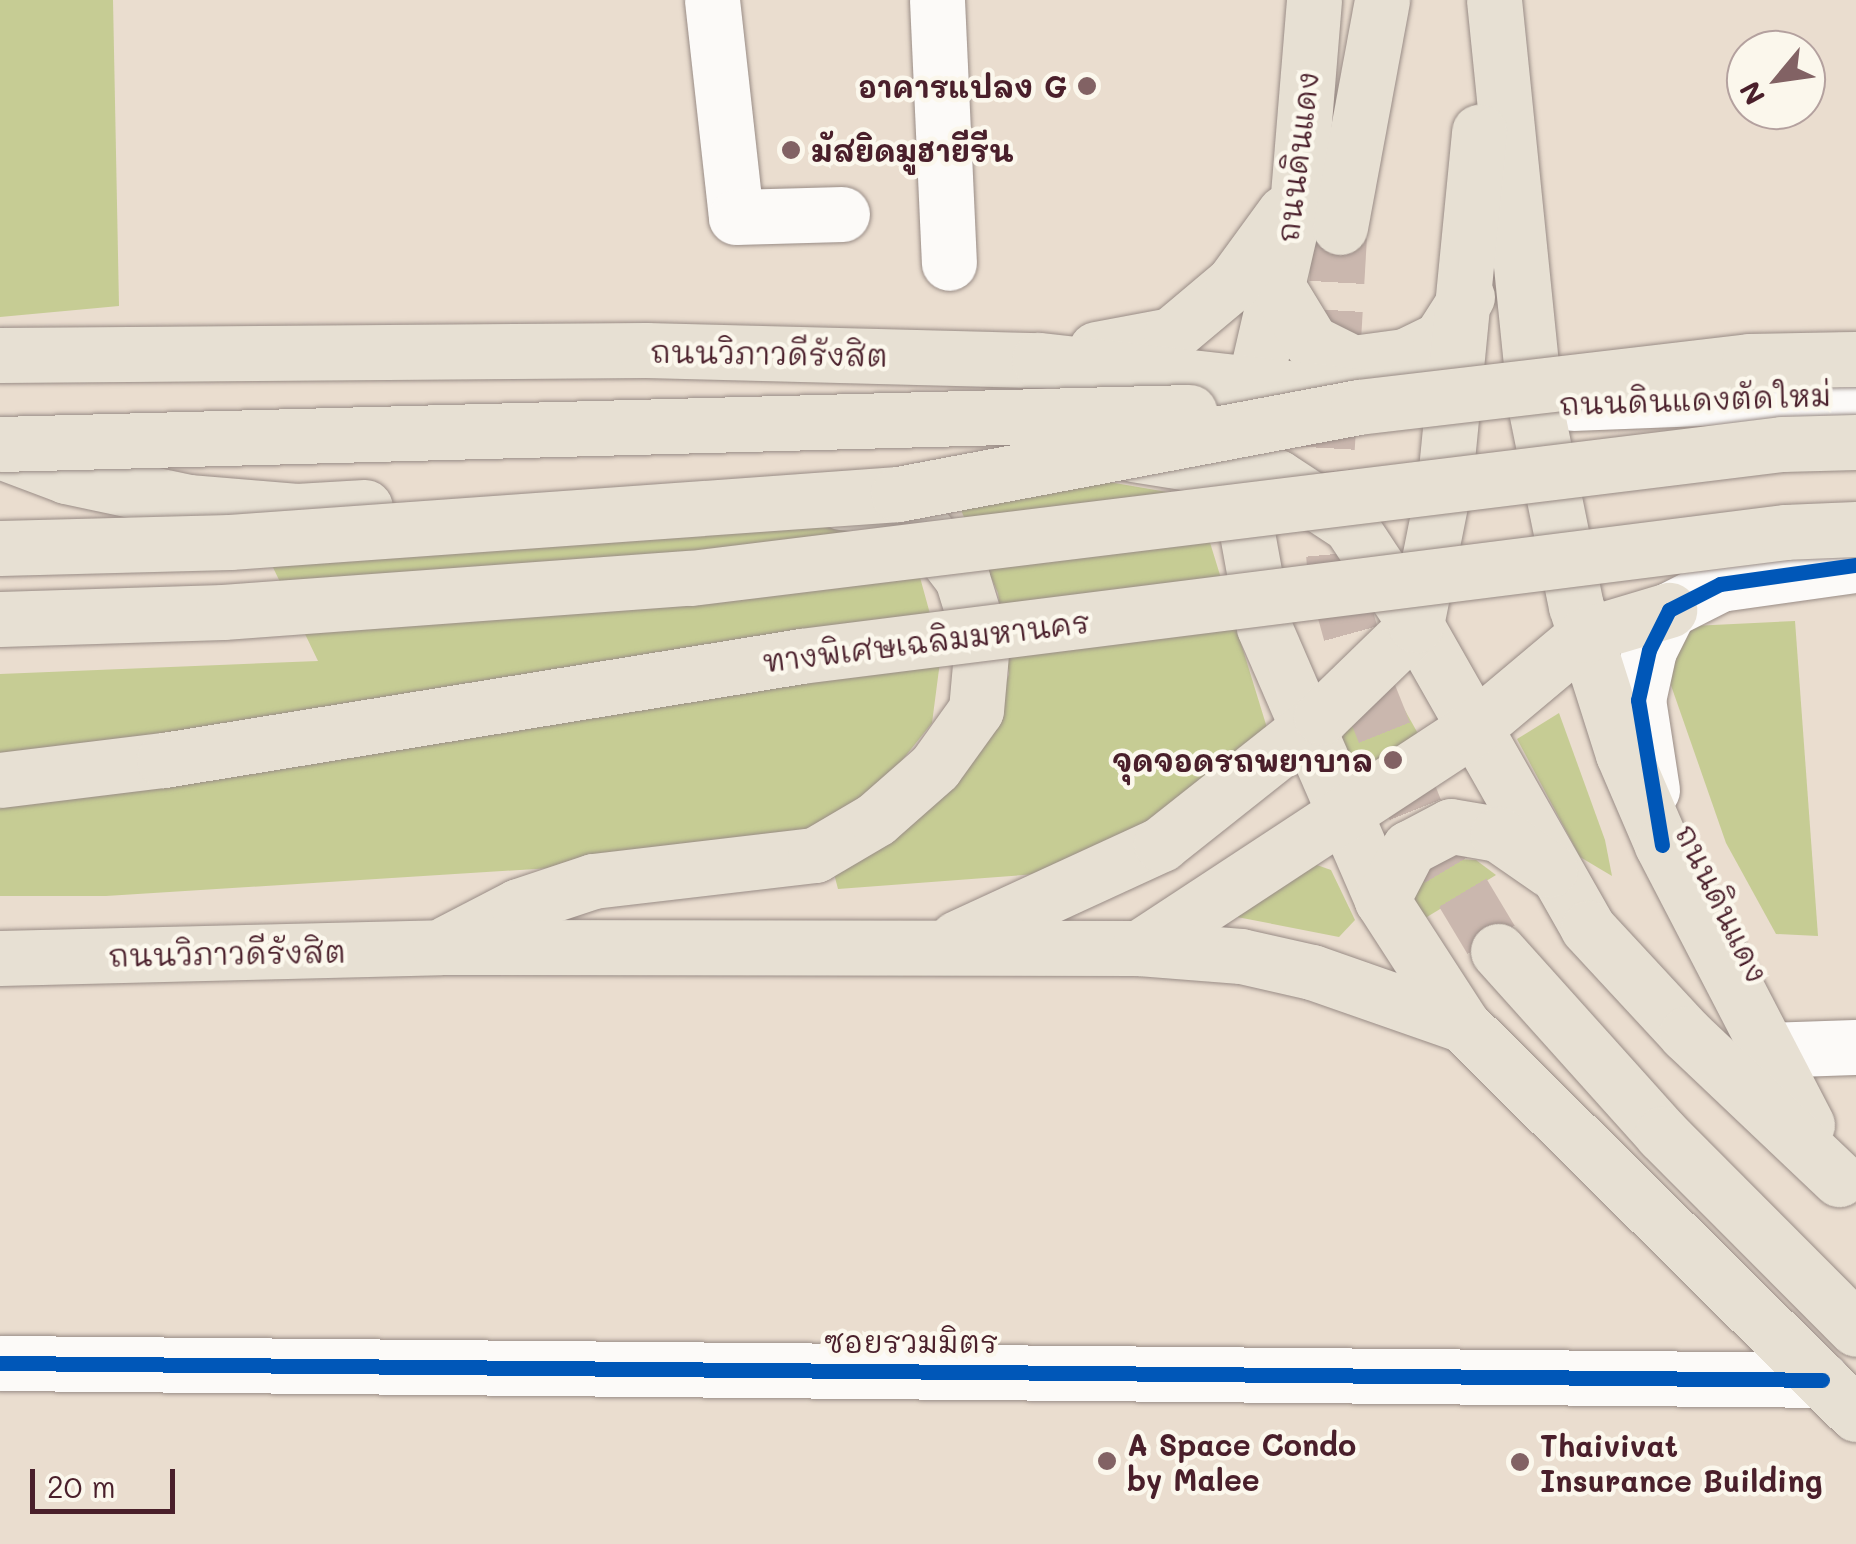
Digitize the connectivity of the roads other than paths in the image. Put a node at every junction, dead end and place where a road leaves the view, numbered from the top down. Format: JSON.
{"nodes":[{"id":1,"x":712,"y":0,"type":"edge"},
{"id":2,"x":937,"y":0,"type":"edge"},
{"id":3,"x":1314,"y":0,"type":"edge"},
{"id":4,"x":1382,"y":0,"type":"edge"},
{"id":5,"x":1491,"y":0,"type":"edge"},
{"id":6,"x":1298,"y":195,"type":"junction"},
{"id":7,"x":842,"y":214,"type":"dead end"},
{"id":8,"x":1340,"y":227,"type":"tunnel mouth"},
{"id":9,"x":949,"y":262,"type":"dead end"},
{"id":10,"x":1277,"y":286,"type":"junction"},
{"id":11,"x":1468,"y":297,"type":"junction"},
{"id":12,"x":0,"y":355,"type":"edge"},
{"id":13,"x":1856,"y":358,"type":"edge"},
{"id":14,"x":1040,"y":360,"type":"junction"},
{"id":15,"x":1252,"y":383,"type":"junction"},
{"id":16,"x":1856,"y":392,"type":"edge"},
{"id":17,"x":1790,"y":396,"type":"junction"},
{"id":18,"x":1534,"y":405,"type":"junction"},
{"id":19,"x":1358,"y":407,"type":"junction"},
{"id":20,"x":1454,"y":408,"type":"junction"},
{"id":21,"x":1856,"y":442,"type":"edge"},
{"id":22,"x":0,"y":447,"type":"edge"},
{"id":23,"x":1235,"y":466,"type":"junction"},
{"id":24,"x":677,"y":488,"type":"junction"},
{"id":25,"x":1856,"y":529,"type":"edge"},
{"id":26,"x":0,"y":548,"type":"edge"},
{"id":27,"x":1856,"y":565,"type":"edge"},
{"id":28,"x":1669,"y":610,"type":"junction"},
{"id":29,"x":0,"y":619,"type":"edge"},
{"id":30,"x":1416,"y":626,"type":"junction"},
{"id":31,"x":1584,"y":635,"type":"junction"},
{"id":32,"x":1308,"y":728,"type":"junction"},
{"id":33,"x":1473,"y":730,"type":"junction"},
{"id":34,"x":0,"y":780,"type":"edge"},
{"id":35,"x":1345,"y":814,"type":"junction"},
{"id":36,"x":1662,"y":845,"type":"junction"},
{"id":37,"x":1550,"y":870,"type":"junction"},
{"id":38,"x":1382,"y":900,"type":"junction"},
{"id":39,"x":945,"y":944,"type":"junction"},
{"id":40,"x":440,"y":947,"type":"junction"},
{"id":41,"x":1139,"y":948,"type":"junction"},
{"id":42,"x":1498,"y":951,"type":"tunnel mouth"},
{"id":43,"x":0,"y":958,"type":"edge"},
{"id":44,"x":1462,"y":1025,"type":"junction"},
{"id":45,"x":1856,"y":1047,"type":"edge"},
{"id":46,"x":1764,"y":1050,"type":"junction"},
{"id":47,"x":1847,"y":1187,"type":"edge"},
{"id":48,"x":1856,"y":1330,"type":"edge"},
{"id":49,"x":0,"y":1363,"type":"edge"},
{"id":50,"x":1839,"y":1397,"type":"edge"}],
"edges":[{"from":1,"to":7,"type":"street"},
{"from":2,"to":9,"type":"street"},
{"from":3,"to":6,"type":"main road","name":"ถนนดินแดง"},
{"from":4,"to":8,"type":"main road","name":"ถนนดินแดง"},
{"from":5,"to":11,"type":"main road"},
{"from":5,"to":18,"type":"main road","name":"ถนนดินแดง"},
{"from":6,"to":10,"type":"main road","name":"ถนนดินแดง"},
{"from":6,"to":14,"type":"main road"},
{"from":10,"to":11,"type":"main road"},
{"from":10,"to":15,"type":"main road","name":"ถนนดินแดง"},
{"from":11,"to":20,"type":"main road"},
{"from":12,"to":14,"type":"main road","name":"ถนนวิภาวดีรังสิต"},
{"from":13,"to":17,"type":"street"},
{"from":13,"to":19,"type":"main road","bridge":true},
{"from":14,"to":15,"type":"main road","name":"ถนนวิภาวดีรังสิต"},
{"from":15,"to":20,"type":"main road","name":"ถนนวิภาวดีรังสิต"},
{"from":15,"to":23,"type":"main road","name":"ถนนดินแดง"},
{"from":16,"to":17,"type":"street","name":"ถนนดินแดงตัดใหม่"},
{"from":17,"to":18,"type":"street","name":"ถนนดินแดงตัดใหม่"},
{"from":18,"to":20,"type":"main road","name":"ถนนวิภาวดีรังสิต"},
{"from":18,"to":31,"type":"main road","name":"ถนนดินแดง"},
{"from":19,"to":22,"type":"main road","bridge":true},
{"from":19,"to":26,"type":"main road","bridge":true},
{"from":20,"to":30,"type":"main road"},
{"from":21,"to":29,"type":"main road","bridge":true},
{"from":22,"to":24,"type":"main road"},
{"from":23,"to":24,"type":"main road"},
{"from":23,"to":30,"type":"main road"},
{"from":23,"to":32,"type":"main road","name":"ถนนดินแดง"},
{"from":24,"to":40,"type":"main road"},
{"from":25,"to":34,"type":"main road","name":"ทางพิเศษเฉลิมมหานคร","bridge":true},
{"from":27,"to":28,"type":"street"},
{"from":28,"to":31,"type":"main road"},
{"from":28,"to":36,"type":"street"},
{"from":30,"to":32,"type":"main road"},
{"from":30,"to":33,"type":"main road"},
{"from":31,"to":33,"type":"main road"},
{"from":31,"to":36,"type":"main road","name":"ถนนดินแดง"},
{"from":32,"to":35,"type":"main road","name":"ถนนดินแดง"},
{"from":32,"to":39,"type":"main road"},
{"from":33,"to":35,"type":"main road"},
{"from":33,"to":37,"type":"main road"},
{"from":35,"to":38,"type":"main road","name":"ถนนดินแดง"},
{"from":35,"to":41,"type":"main road"},
{"from":36,"to":46,"type":"main road","name":"ถนนดินแดง"},
{"from":37,"to":38,"type":"main road"},
{"from":37,"to":47,"type":"main road"},
{"from":38,"to":44,"type":"main road","name":"ถนนดินแดง"},
{"from":39,"to":40,"type":"main road","name":"ถนนวิภาวดีรังสิต"},
{"from":39,"to":41,"type":"main road","name":"ถนนวิภาวดีรังสิต"},
{"from":40,"to":43,"type":"main road","name":"ถนนวิภาวดีรังสิต"},
{"from":41,"to":44,"type":"main road","name":"ถนนวิภาวดีรังสิต"},
{"from":42,"to":48,"type":"main road"},
{"from":44,"to":50,"type":"main road","name":"ถนนดินแดง"},
{"from":45,"to":46,"type":"street"},
{"from":46,"to":47,"type":"main road","name":"ถนนดินแดง"},
{"from":49,"to":50,"type":"street","name":"ซอยรวมมิตร"}]}
